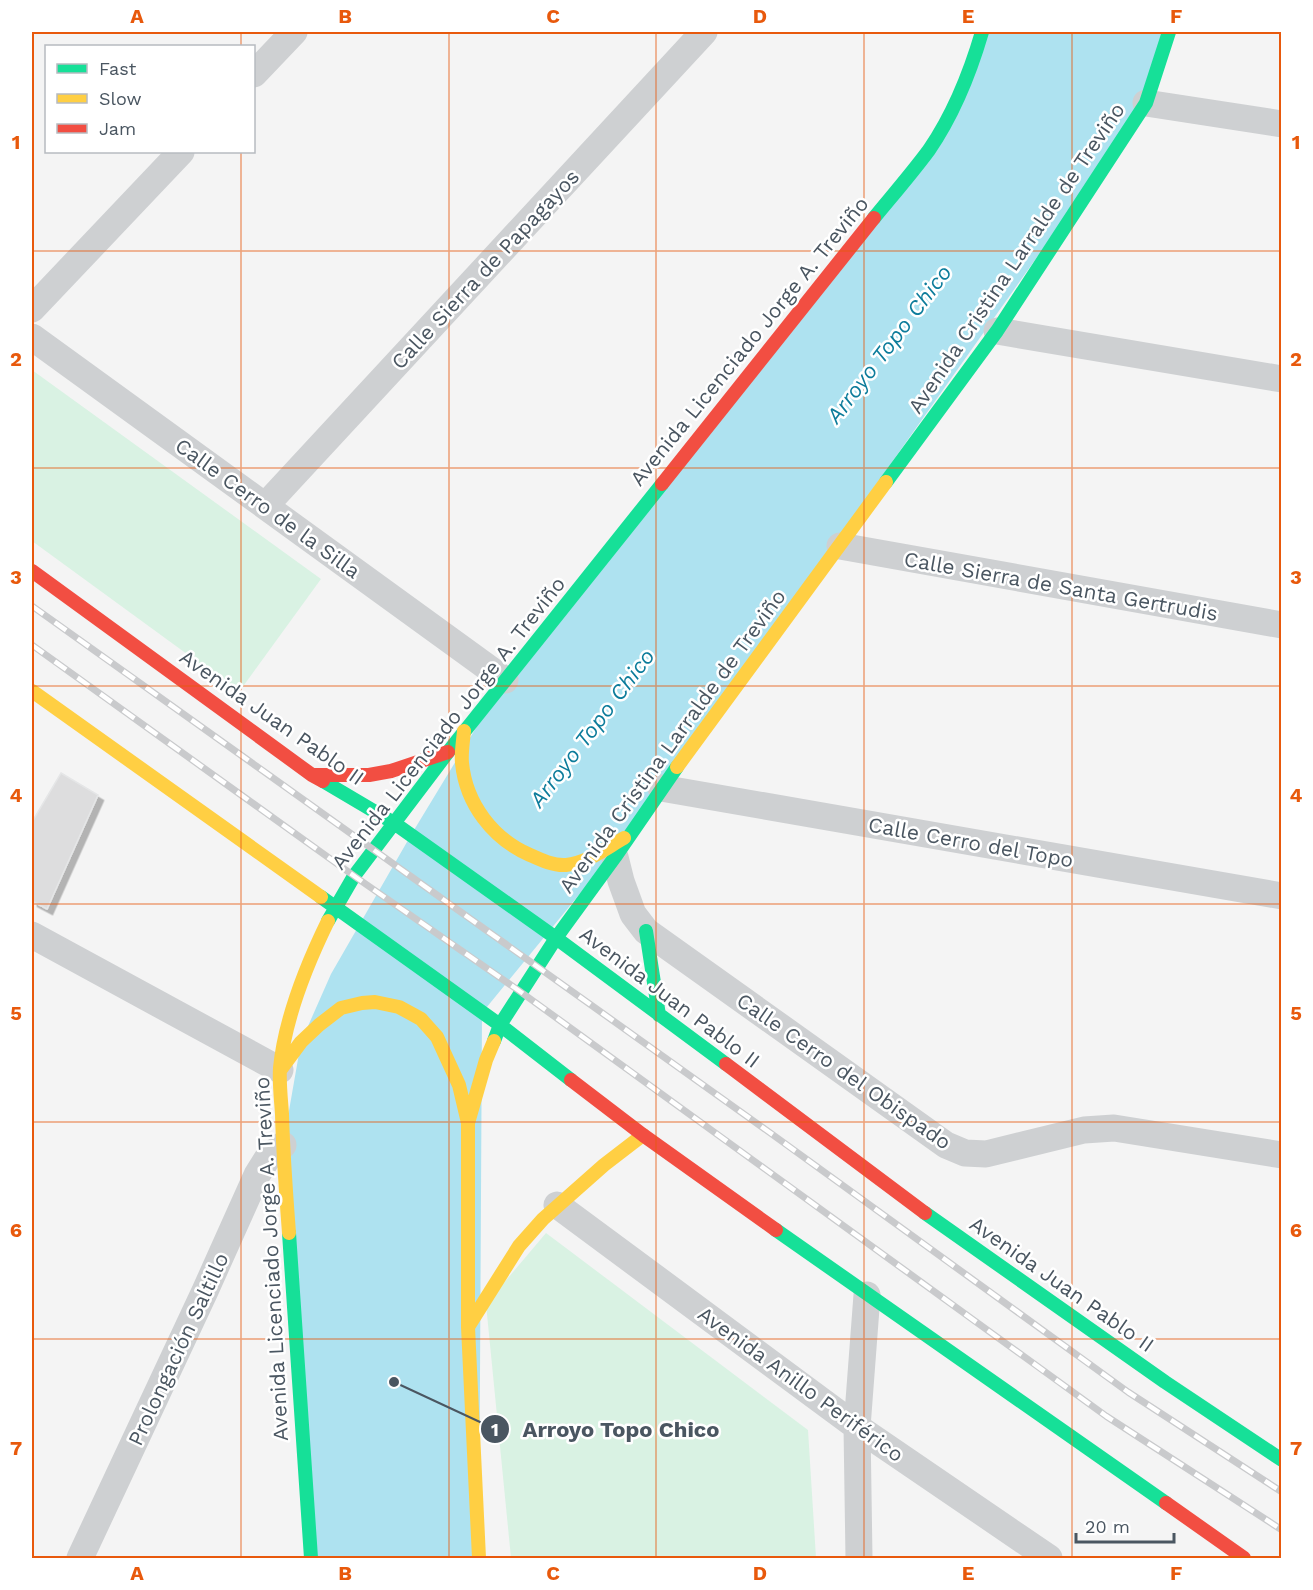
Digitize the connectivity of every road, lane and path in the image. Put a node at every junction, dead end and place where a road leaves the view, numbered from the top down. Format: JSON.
{"nodes":[{"id":1,"x":294,"y":32,"type":"edge"},
{"id":2,"x":704,"y":32,"type":"edge"},
{"id":3,"x":982,"y":32,"type":"edge"},
{"id":4,"x":1169,"y":32,"type":"edge"},
{"id":5,"x":255,"y":73,"type":"edge"},
{"id":6,"x":1146,"y":103,"type":"junction"},
{"id":7,"x":1281,"y":124,"type":"edge"},
{"id":8,"x":180,"y":153,"type":"edge"},
{"id":9,"x":32,"y":309,"type":"edge"},
{"id":10,"x":997,"y":331,"type":"junction"},
{"id":11,"x":32,"y":337,"type":"edge"},
{"id":12,"x":1281,"y":379,"type":"edge"},
{"id":13,"x":265,"y":506,"type":"junction"},
{"id":14,"x":840,"y":546,"type":"junction"},
{"id":15,"x":32,"y":571,"type":"edge"},
{"id":16,"x":1281,"y":625,"type":"edge"},
{"id":17,"x":505,"y":680,"type":"junction"},
{"id":18,"x":32,"y":691,"type":"edge"},
{"id":19,"x":464,"y":731,"type":"junction"},
{"id":20,"x":448,"y":752,"type":"junction"},
{"id":21,"x":312,"y":775,"type":"junction"},
{"id":22,"x":661,"y":788,"type":"junction"},
{"id":23,"x":394,"y":823,"type":"junction"},
{"id":24,"x":611,"y":850,"type":"junction"},
{"id":25,"x":1281,"y":896,"type":"edge"},
{"id":26,"x":334,"y":908,"type":"junction"},
{"id":27,"x":646,"y":932,"type":"junction"},
{"id":28,"x":32,"y":935,"type":"edge"},
{"id":29,"x":556,"y":938,"type":"junction"},
{"id":30,"x":659,"y":1015,"type":"junction"},
{"id":31,"x":500,"y":1025,"type":"junction"},
{"id":32,"x":280,"y":1070,"type":"junction"},
{"id":33,"x":468,"y":1124,"type":"junction"},
{"id":34,"x":643,"y":1135,"type":"junction"},
{"id":35,"x":283,"y":1145,"type":"junction"},
{"id":36,"x":1281,"y":1155,"type":"edge"},
{"id":37,"x":557,"y":1205,"type":"junction"},
{"id":38,"x":867,"y":1295,"type":"junction"},
{"id":39,"x":468,"y":1327,"type":"junction"},
{"id":40,"x":857,"y":1427,"type":"junction"},
{"id":41,"x":1281,"y":1460,"type":"edge"},
{"id":42,"x":80,"y":1558,"type":"edge"},
{"id":43,"x":311,"y":1558,"type":"edge"},
{"id":44,"x":479,"y":1558,"type":"edge"},
{"id":45,"x":859,"y":1558,"type":"edge"},
{"id":46,"x":1048,"y":1558,"type":"edge"},
{"id":47,"x":1244,"y":1558,"type":"edge"}],
"edges":[{"from":1,"to":5,"type":"street"},
{"from":2,"to":13,"type":"street","name":"Calle Sierra de Papagayos"},
{"from":3,"to":17,"type":"main road","name":"Avenida Licenciado Jorge A. Treviño"},
{"from":4,"to":6,"type":"main road","name":"Avenida Cristina Larralde de Treviño"},
{"from":6,"to":7,"type":"street"},
{"from":6,"to":10,"type":"main road","name":"Avenida Cristina Larralde de Treviño"},
{"from":8,"to":9,"type":"street"},
{"from":10,"to":12,"type":"street"},
{"from":10,"to":14,"type":"main road","name":"Avenida Cristina Larralde de Treviño"},
{"from":11,"to":13,"type":"street","name":"Calle Cerro de la Silla"},
{"from":13,"to":17,"type":"street","name":"Calle Cerro de la Silla"},
{"from":14,"to":16,"type":"street","name":"Calle Sierra de Santa Gertrudis"},
{"from":14,"to":22,"type":"main road","name":"Avenida Cristina Larralde de Treviño"},
{"from":15,"to":21,"type":"main road","name":"Avenida Juan Pablo II"},
{"from":17,"to":19,"type":"main road","name":"Avenida Licenciado Jorge A. Treviño"},
{"from":18,"to":26,"type":"main road"},
{"from":19,"to":20,"type":"main road","name":"Avenida Licenciado Jorge A. Treviño"},
{"from":19,"to":24,"type":"main road"},
{"from":20,"to":21,"type":"main road"},
{"from":20,"to":23,"type":"main road","name":"Avenida Licenciado Jorge A. Treviño"},
{"from":21,"to":23,"type":"main road","name":"Avenida Juan Pablo II"},
{"from":22,"to":24,"type":"main road","name":"Avenida Cristina Larralde de Treviño"},
{"from":22,"to":25,"type":"street","name":"Calle Cerro del Topo"},
{"from":23,"to":26,"type":"main road","name":"Avenida Licenciado Jorge A. Treviño"},
{"from":23,"to":29,"type":"main road","name":"Avenida Juan Pablo II"},
{"from":24,"to":27,"type":"street","name":"Calle Cerro del Obispado"},
{"from":24,"to":29,"type":"main road","name":"Avenida Cristina Larralde de Treviño"},
{"from":26,"to":31,"type":"main road"},
{"from":26,"to":32,"type":"main road","name":"Avenida Licenciado Jorge A. Treviño"},
{"from":27,"to":30,"type":"main road"},
{"from":27,"to":36,"type":"street","name":"Calle Cerro del Obispado"},
{"from":28,"to":32,"type":"street"},
{"from":29,"to":30,"type":"main road","name":"Avenida Juan Pablo II"},
{"from":29,"to":31,"type":"main road","name":"Avenida Cristina Larralde de Treviño"},
{"from":30,"to":41,"type":"main road","name":"Avenida Juan Pablo II"},
{"from":31,"to":33,"type":"main road","name":"Avenida Cristina Larralde de Treviño"},
{"from":31,"to":34,"type":"main road"},
{"from":32,"to":33,"type":"main road"},
{"from":32,"to":35,"type":"main road","name":"Avenida Licenciado Jorge A. Treviño"},
{"from":33,"to":39,"type":"main road","name":"Avenida Cristina Larralde de Treviño"},
{"from":34,"to":37,"type":"main road"},
{"from":34,"to":38,"type":"main road"},
{"from":35,"to":42,"type":"street","name":"Prolongación Saltillo"},
{"from":35,"to":43,"type":"main road","name":"Avenida Licenciado Jorge A. Treviño"},
{"from":37,"to":39,"type":"main road"},
{"from":37,"to":40,"type":"street","name":"Avenida Anillo Periférico"},
{"from":38,"to":40,"type":"street"},
{"from":38,"to":47,"type":"main road"},
{"from":39,"to":44,"type":"main road","name":"Avenida Cristina Larralde de Treviño"},
{"from":40,"to":45,"type":"street"},
{"from":40,"to":46,"type":"street","name":"Avenida Anillo Periférico"}]}
